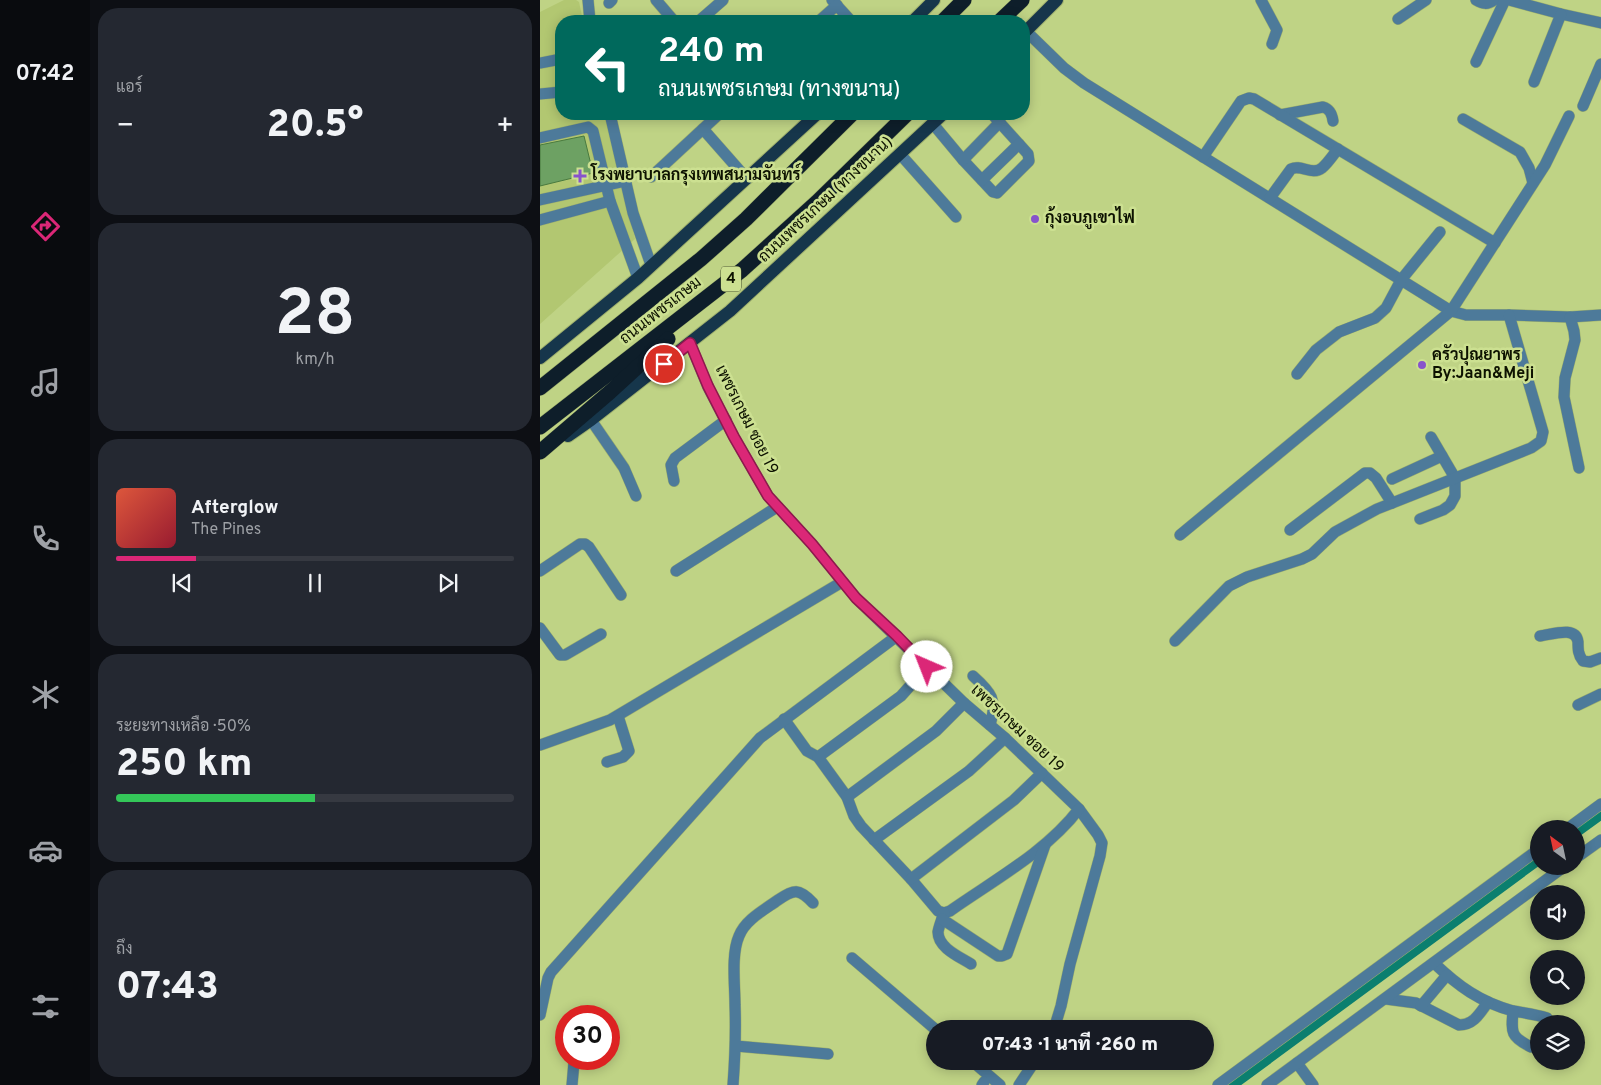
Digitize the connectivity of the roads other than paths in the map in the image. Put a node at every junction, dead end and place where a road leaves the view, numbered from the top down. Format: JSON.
{"nodes":[{"id":1,"x":588,"y":0,"type":"edge"},
{"id":2,"x":656,"y":0,"type":"edge"},
{"id":3,"x":723,"y":0,"type":"edge"},
{"id":4,"x":934,"y":0,"type":"edge"},
{"id":5,"x":964,"y":0,"type":"edge"},
{"id":6,"x":1022,"y":0,"type":"edge"},
{"id":7,"x":1056,"y":0,"type":"edge"},
{"id":8,"x":1261,"y":0,"type":"edge"},
{"id":9,"x":1426,"y":0,"type":"edge"},
{"id":10,"x":1476,"y":0,"type":"edge"},
{"id":11,"x":1494,"y":0,"type":"edge"},
{"id":12,"x":1505,"y":0,"type":"edge"},
{"id":13,"x":1509,"y":0,"type":"edge"},
{"id":14,"x":834,"y":3,"type":"edge"},
{"id":15,"x":1561,"y":14,"type":"junction"},
{"id":16,"x":589,"y":15,"type":"edge"},
{"id":17,"x":669,"y":15,"type":"edge"},
{"id":18,"x":706,"y":15,"type":"edge"},
{"id":19,"x":824,"y":15,"type":"edge"},
{"id":20,"x":845,"y":15,"type":"edge"},
{"id":21,"x":918,"y":15,"type":"edge"},
{"id":22,"x":949,"y":15,"type":"edge"},
{"id":23,"x":1006,"y":15,"type":"edge"},
{"id":24,"x":1398,"y":19,"type":"dead end"},
{"id":25,"x":1601,"y":23,"type":"edge"},
{"id":26,"x":1030,"y":27,"type":"edge"},
{"id":27,"x":1030,"y":37,"type":"edge"},
{"id":28,"x":1272,"y":44,"type":"dead end"},
{"id":29,"x":555,"y":60,"type":"edge"},
{"id":30,"x":1476,"y":62,"type":"dead end"},
{"id":31,"x":540,"y":63,"type":"edge"},
{"id":32,"x":1601,"y":64,"type":"edge"},
{"id":33,"x":1534,"y":82,"type":"dead end"},
{"id":34,"x":555,"y":93,"type":"edge"},
{"id":35,"x":540,"y":94,"type":"edge"},
{"id":36,"x":1583,"y":106,"type":"dead end"},
{"id":37,"x":1280,"y":115,"type":"junction"},
{"id":38,"x":1569,"y":116,"type":"dead end"},
{"id":39,"x":1463,"y":119,"type":"dead end"},
{"id":40,"x":611,"y":120,"type":"edge"},
{"id":41,"x":713,"y":120,"type":"edge"},
{"id":42,"x":811,"y":120,"type":"edge"},
{"id":43,"x":846,"y":120,"type":"edge"},
{"id":44,"x":901,"y":120,"type":"edge"},
{"id":45,"x":937,"y":120,"type":"edge"},
{"id":46,"x":994,"y":120,"type":"edge"},
{"id":47,"x":998,"y":120,"type":"edge"},
{"id":48,"x":1333,"y":121,"type":"dead end"},
{"id":49,"x":933,"y":124,"type":"junction"},
{"id":50,"x":703,"y":129,"type":"junction"},
{"id":51,"x":540,"y":138,"type":"edge"},
{"id":52,"x":1019,"y":144,"type":"junction"},
{"id":53,"x":1338,"y":149,"type":"junction"},
{"id":54,"x":900,"y":154,"type":"junction"},
{"id":55,"x":1203,"y":157,"type":"junction"},
{"id":56,"x":963,"y":160,"type":"junction"},
{"id":57,"x":651,"y":176,"type":"dead end"},
{"id":58,"x":747,"y":179,"type":"junction"},
{"id":59,"x":982,"y":180,"type":"junction"},
{"id":60,"x":626,"y":181,"type":"junction"},
{"id":61,"x":1533,"y":183,"type":"junction"},
{"id":62,"x":606,"y":185,"type":"junction"},
{"id":63,"x":1270,"y":198,"type":"junction"},
{"id":64,"x":540,"y":200,"type":"edge"},
{"id":65,"x":610,"y":201,"type":"junction"},
{"id":66,"x":956,"y":217,"type":"dead end"},
{"id":67,"x":540,"y":220,"type":"edge"},
{"id":68,"x":1440,"y":232,"type":"dead end"},
{"id":69,"x":1495,"y":243,"type":"junction"},
{"id":70,"x":651,"y":265,"type":"junction"},
{"id":71,"x":742,"y":270,"type":"junction"},
{"id":72,"x":638,"y":278,"type":"junction"},
{"id":73,"x":1401,"y":280,"type":"junction"},
{"id":74,"x":1451,"y":311,"type":"junction"},
{"id":75,"x":1509,"y":315,"type":"junction"},
{"id":76,"x":1601,"y":316,"type":"edge"},
{"id":77,"x":1570,"y":317,"type":"junction"},
{"id":78,"x":690,"y":343,"type":"junction"},
{"id":79,"x":540,"y":358,"type":"edge"},
{"id":80,"x":1297,"y":374,"type":"dead end"},
{"id":81,"x":540,"y":388,"type":"edge"},
{"id":82,"x":591,"y":420,"type":"junction"},
{"id":83,"x":726,"y":420,"type":"junction"},
{"id":84,"x":540,"y":427,"type":"edge"},
{"id":85,"x":1431,"y":437,"type":"dead end"},
{"id":86,"x":540,"y":453,"type":"edge"},
{"id":87,"x":1442,"y":456,"type":"junction"},
{"id":88,"x":1579,"y":468,"type":"dead end"},
{"id":89,"x":1455,"y":478,"type":"junction"},
{"id":90,"x":1392,"y":479,"type":"dead end"},
{"id":91,"x":674,"y":481,"type":"dead end"},
{"id":92,"x":636,"y":496,"type":"dead end"},
{"id":93,"x":1392,"y":503,"type":"junction"},
{"id":94,"x":777,"y":507,"type":"junction"},
{"id":95,"x":1420,"y":519,"type":"dead end"},
{"id":96,"x":1290,"y":530,"type":"dead end"},
{"id":97,"x":1180,"y":534,"type":"dead end"},
{"id":98,"x":676,"y":571,"type":"dead end"},
{"id":99,"x":540,"y":572,"type":"edge"},
{"id":100,"x":842,"y":582,"type":"junction"},
{"id":101,"x":621,"y":595,"type":"dead end"},
{"id":102,"x":540,"y":628,"type":"edge"},
{"id":103,"x":601,"y":634,"type":"dead end"},
{"id":104,"x":897,"y":636,"type":"junction"},
{"id":105,"x":1540,"y":636,"type":"dead end"},
{"id":106,"x":1174,"y":641,"type":"dead end"},
{"id":107,"x":1601,"y":658,"type":"edge"},
{"id":108,"x":927,"y":667,"type":"junction"},
{"id":109,"x":973,"y":676,"type":"dead end"},
{"id":110,"x":1601,"y":694,"type":"edge"},
{"id":111,"x":964,"y":703,"type":"junction"},
{"id":112,"x":1578,"y":705,"type":"dead end"},
{"id":113,"x":618,"y":716,"type":"junction"},
{"id":114,"x":784,"y":719,"type":"junction"},
{"id":115,"x":990,"y":724,"type":"junction"},
{"id":116,"x":1005,"y":738,"type":"junction"},
{"id":117,"x":540,"y":745,"type":"edge"},
{"id":118,"x":818,"y":757,"type":"junction"},
{"id":119,"x":607,"y":762,"type":"dead end"},
{"id":120,"x":1042,"y":773,"type":"junction"},
{"id":121,"x":847,"y":797,"type":"junction"},
{"id":122,"x":1601,"y":804,"type":"edge"},
{"id":123,"x":1079,"y":810,"type":"junction"},
{"id":124,"x":1579,"y":820,"type":"edge"},
{"id":125,"x":874,"y":840,"type":"junction"},
{"id":126,"x":1601,"y":840,"type":"edge"},
{"id":127,"x":1045,"y":845,"type":"junction"},
{"id":128,"x":1585,"y":852,"type":"edge"},
{"id":129,"x":1530,"y":856,"type":"edge"},
{"id":130,"x":1553,"y":875,"type":"edge"},
{"id":131,"x":911,"y":879,"type":"junction"},
{"id":132,"x":813,"y":903,"type":"dead end"},
{"id":133,"x":943,"y":916,"type":"junction"},
{"id":134,"x":852,"y":958,"type":"dead end"},
{"id":135,"x":1434,"y":963,"type":"junction"},
{"id":136,"x":971,"y":964,"type":"dead end"},
{"id":137,"x":1447,"y":975,"type":"junction"},
{"id":138,"x":1386,"y":999,"type":"junction"},
{"id":139,"x":1488,"y":1002,"type":"junction"},
{"id":140,"x":1422,"y":1006,"type":"junction"},
{"id":141,"x":1513,"y":1011,"type":"junction"},
{"id":142,"x":540,"y":1015,"type":"edge"},
{"id":143,"x":1532,"y":1015,"type":"edge"},
{"id":144,"x":1057,"y":1020,"type":"edge"},
{"id":145,"x":926,"y":1022,"type":"edge"},
{"id":146,"x":736,"y":1046,"type":"junction"},
{"id":147,"x":1530,"y":1047,"type":"edge"},
{"id":148,"x":828,"y":1054,"type":"dead end"},
{"id":149,"x":1297,"y":1064,"type":"junction"},
{"id":150,"x":573,"y":1070,"type":"edge"},
{"id":151,"x":982,"y":1070,"type":"edge"},
{"id":152,"x":1029,"y":1070,"type":"edge"},
{"id":153,"x":572,"y":1085,"type":"edge"},
{"id":154,"x":733,"y":1085,"type":"edge"},
{"id":155,"x":1000,"y":1085,"type":"edge"},
{"id":156,"x":1019,"y":1085,"type":"edge"},
{"id":157,"x":1218,"y":1085,"type":"edge"},
{"id":158,"x":1267,"y":1085,"type":"edge"},
{"id":159,"x":1313,"y":1085,"type":"edge"}],
"edges":[{"from":1,"to":16,"type":"street"},
{"from":2,"to":17,"type":"street"},
{"from":3,"to":18,"type":"street"},
{"from":4,"to":21,"type":"main road"},
{"from":5,"to":22,"type":"highway"},
{"from":6,"to":23,"type":"highway"},
{"from":7,"to":26,"type":"main road"},
{"from":8,"to":28,"type":"street"},
{"from":9,"to":24,"type":"street"},
{"from":10,"to":11,"type":"street"},
{"from":12,"to":30,"type":"street"},
{"from":13,"to":15,"type":"street"},
{"from":14,"to":19,"type":"street"},
{"from":14,"to":20,"type":"street"},
{"from":15,"to":25,"type":"street"},
{"from":15,"to":33,"type":"street"},
{"from":27,"to":55,"type":"street"},
{"from":29,"to":31,"type":"street"},
{"from":32,"to":36,"type":"street"},
{"from":34,"to":35,"type":"street"},
{"from":37,"to":48,"type":"street"},
{"from":37,"to":53,"type":"street"},
{"from":37,"to":55,"type":"street"},
{"from":38,"to":61,"type":"street"},
{"from":39,"to":61,"type":"street"},
{"from":40,"to":60,"type":"street"},
{"from":41,"to":50,"type":"street"},
{"from":42,"to":58,"type":"main road"},
{"from":43,"to":81,"type":"highway","name":"ถนนเพชรเกษม","number":"4"},
{"from":44,"to":71,"type":"highway","name":"ถนนเพชรเกษม","number":"4"},
{"from":45,"to":49,"type":"main road","name":"ถนนเพชรเกษม (ทางขนาน)","number":"4"},
{"from":46,"to":56,"type":"street"},
{"from":47,"to":52,"type":"street"},
{"from":49,"to":54,"type":"main road","name":"ถนนเพชรเกษม (ทางขนาน)","number":"4"},
{"from":49,"to":56,"type":"street"},
{"from":50,"to":57,"type":"street"},
{"from":50,"to":58,"type":"street"},
{"from":51,"to":62,"type":"street"},
{"from":52,"to":59,"type":"street"},
{"from":52,"to":59,"type":"street"},
{"from":53,"to":63,"type":"street"},
{"from":53,"to":69,"type":"street"},
{"from":54,"to":66,"type":"street"},
{"from":54,"to":78,"type":"main road","name":"ถนนเพชรเกษม (ทางขนาน)","number":"4"},
{"from":55,"to":63,"type":"street"},
{"from":56,"to":59,"type":"street"},
{"from":58,"to":70,"type":"main road"},
{"from":60,"to":62,"type":"street"},
{"from":60,"to":70,"type":"street"},
{"from":61,"to":69,"type":"street"},
{"from":62,"to":64,"type":"street"},
{"from":62,"to":65,"type":"street"},
{"from":63,"to":73,"type":"street"},
{"from":65,"to":67,"type":"street"},
{"from":65,"to":72,"type":"street"},
{"from":68,"to":73,"type":"street"},
{"from":69,"to":74,"type":"street"},
{"from":70,"to":72,"type":"main road"},
{"from":71,"to":84,"type":"highway","name":"ถนนเพชรเกษม","number":"4"},
{"from":71,"to":86,"type":"highway"},
{"from":72,"to":79,"type":"main road"},
{"from":73,"to":74,"type":"street"},
{"from":73,"to":80,"type":"street"},
{"from":74,"to":75,"type":"street"},
{"from":74,"to":97,"type":"street"},
{"from":75,"to":77,"type":"street"},
{"from":75,"to":89,"type":"street"},
{"from":76,"to":77,"type":"street"},
{"from":77,"to":88,"type":"street"},
{"from":78,"to":82,"type":"main road","name":"ถนนเพชรเกษม (ทางขนาน)","number":"4"},
{"from":78,"to":83,"type":"street","name":"เพชรเกษม ซอย 19"},
{"from":82,"to":86,"type":"main road","name":"ถนนเพชรเกษม (ทางขนาน)","number":"4"},
{"from":82,"to":92,"type":"street"},
{"from":83,"to":91,"type":"street"},
{"from":83,"to":94,"type":"street","name":"เพชรเกษม ซอย 19"},
{"from":85,"to":87,"type":"street"},
{"from":87,"to":89,"type":"street"},
{"from":87,"to":90,"type":"street"},
{"from":89,"to":93,"type":"street"},
{"from":89,"to":95,"type":"street"},
{"from":93,"to":96,"type":"street"},
{"from":93,"to":106,"type":"street"},
{"from":94,"to":98,"type":"street"},
{"from":94,"to":100,"type":"street","name":"เพชรเกษม ซอย 19"},
{"from":99,"to":101,"type":"street"},
{"from":100,"to":104,"type":"street","name":"เพชรเกษม ซอย 19"},
{"from":100,"to":113,"type":"street"},
{"from":102,"to":103,"type":"street"},
{"from":104,"to":108,"type":"street","name":"เพชรเกษม ซอย 19"},
{"from":104,"to":114,"type":"street"},
{"from":105,"to":107,"type":"street"},
{"from":108,"to":111,"type":"street","name":"เพชรเกษม ซอย 19"},
{"from":108,"to":118,"type":"street"},
{"from":109,"to":115,"type":"street"},
{"from":110,"to":112,"type":"street"},
{"from":111,"to":115,"type":"street","name":"เพชรเกษม ซอย 19"},
{"from":111,"to":121,"type":"street"},
{"from":113,"to":117,"type":"street"},
{"from":113,"to":119,"type":"street"},
{"from":114,"to":118,"type":"street"},
{"from":114,"to":142,"type":"street"},
{"from":115,"to":116,"type":"street","name":"เพชรเกษม ซอย 19"},
{"from":116,"to":120,"type":"street","name":"เพชรเกษม ซอย 19"},
{"from":116,"to":125,"type":"street"},
{"from":118,"to":121,"type":"street"},
{"from":120,"to":123,"type":"street","name":"เพชรเกษม ซอย 19"},
{"from":120,"to":131,"type":"street"},
{"from":121,"to":125,"type":"street"},
{"from":122,"to":124,"type":"street"},
{"from":123,"to":127,"type":"street"},
{"from":123,"to":144,"type":"street","name":"เพชรเกษม ซอย 19"},
{"from":125,"to":131,"type":"street"},
{"from":126,"to":128,"type":"street"},
{"from":127,"to":133,"type":"street"},
{"from":127,"to":133,"type":"street"},
{"from":129,"to":157,"type":"street"},
{"from":130,"to":135,"type":"street"},
{"from":131,"to":133,"type":"street"},
{"from":132,"to":146,"type":"street"},
{"from":133,"to":136,"type":"street"},
{"from":134,"to":145,"type":"street"},
{"from":135,"to":137,"type":"street"},
{"from":135,"to":138,"type":"street"},
{"from":137,"to":139,"type":"street"},
{"from":137,"to":140,"type":"street"},
{"from":138,"to":140,"type":"street"},
{"from":138,"to":149,"type":"street"},
{"from":139,"to":140,"type":"street"},
{"from":139,"to":141,"type":"street"},
{"from":141,"to":143,"type":"street"},
{"from":141,"to":147,"type":"street"},
{"from":146,"to":148,"type":"street"},
{"from":146,"to":154,"type":"street"},
{"from":149,"to":158,"type":"street"},
{"from":149,"to":159,"type":"street"},
{"from":150,"to":153,"type":"street"},
{"from":151,"to":155,"type":"street"},
{"from":152,"to":156,"type":"street"}]}
